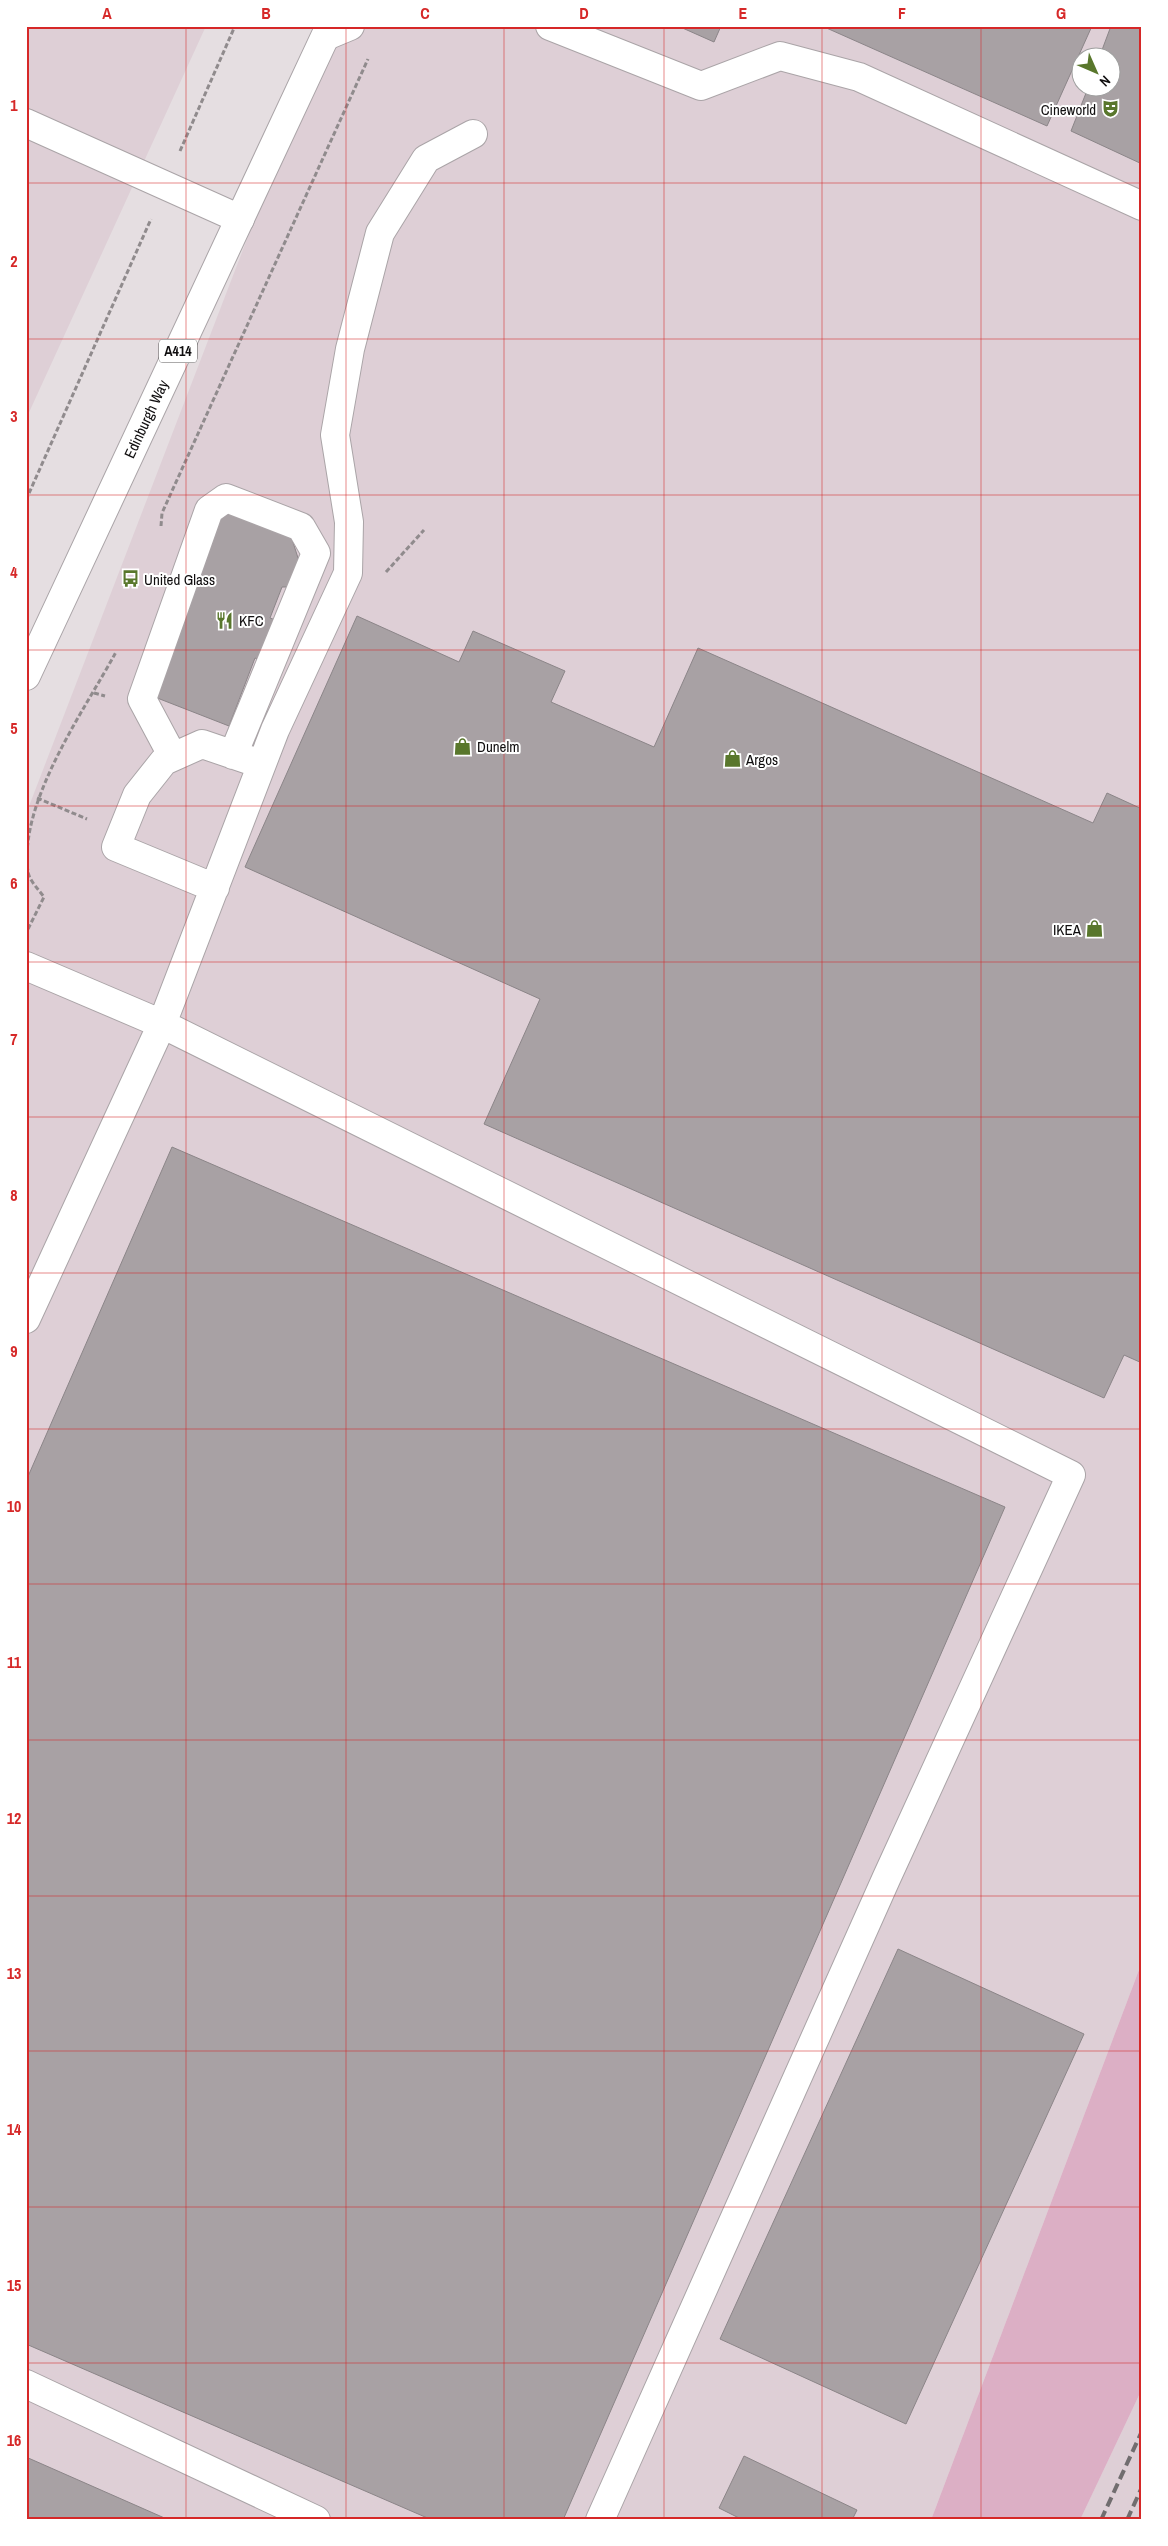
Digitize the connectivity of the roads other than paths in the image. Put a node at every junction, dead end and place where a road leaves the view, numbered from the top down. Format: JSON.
{"nodes":[{"id":1,"x":550,"y":26,"type":"edge"},
{"id":2,"x":335,"y":29,"type":"edge"},
{"id":3,"x":26,"y":123,"type":"edge"},
{"id":4,"x":473,"y":134,"type":"dead end"},
{"id":5,"x":1142,"y":206,"type":"edge"},
{"id":6,"x":240,"y":218,"type":"junction"},
{"id":7,"x":26,"y":676,"type":"edge"},
{"id":8,"x":233,"y":755,"type":"junction"},
{"id":9,"x":173,"y":757,"type":"junction"},
{"id":10,"x":262,"y":765,"type":"junction"},
{"id":11,"x":215,"y":888,"type":"junction"},
{"id":12,"x":26,"y":966,"type":"edge"},
{"id":13,"x":162,"y":1024,"type":"junction"},
{"id":14,"x":26,"y":1319,"type":"edge"},
{"id":15,"x":26,"y":2384,"type":"edge"},
{"id":16,"x":316,"y":2520,"type":"edge"},
{"id":17,"x":600,"y":2520,"type":"edge"}],
"edges":[{"from":1,"to":5,"type":"main road"},
{"from":2,"to":6,"type":"main road","name":"Edinburgh Way","number":"A414"},
{"from":3,"to":6,"type":"main road"},
{"from":4,"to":10,"type":"main road"},
{"from":6,"to":7,"type":"main road","name":"Edinburgh Way","number":"A414"},
{"from":8,"to":9,"type":"main road"},
{"from":8,"to":9,"type":"main road"},
{"from":8,"to":10,"type":"main road"},
{"from":9,"to":11,"type":"main road"},
{"from":10,"to":11,"type":"main road"},
{"from":11,"to":13,"type":"main road"},
{"from":12,"to":13,"type":"main road"},
{"from":13,"to":14,"type":"main road"},
{"from":13,"to":17,"type":"main road"},
{"from":15,"to":16,"type":"main road"}]}
